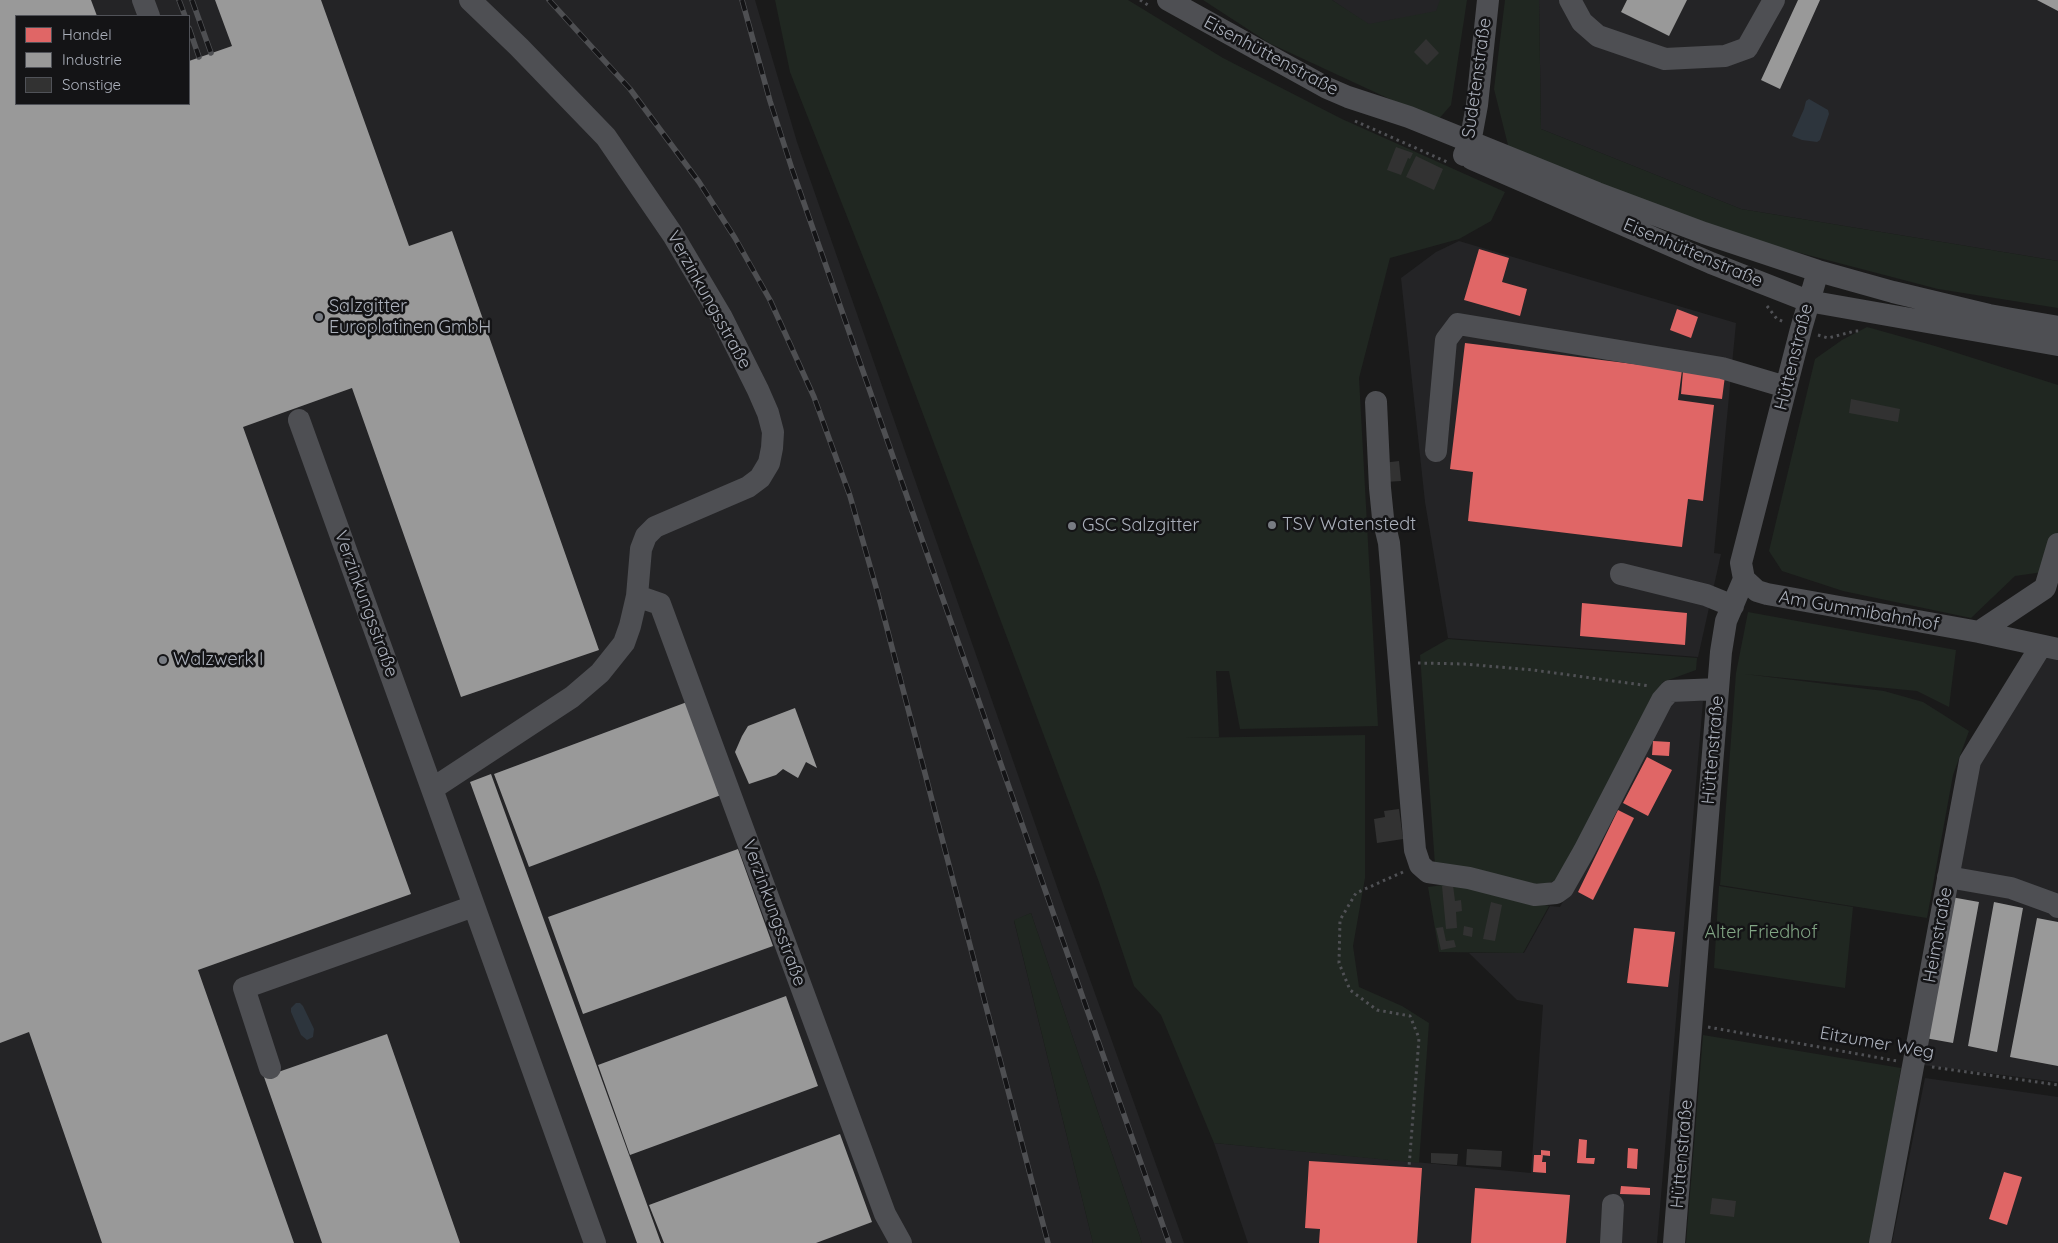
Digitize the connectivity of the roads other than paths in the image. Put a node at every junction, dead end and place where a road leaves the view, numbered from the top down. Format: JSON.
{"nodes":[{"id":1,"x":143,"y":0,"type":"edge"},
{"id":2,"x":470,"y":0,"type":"edge"},
{"id":3,"x":1168,"y":0,"type":"edge"},
{"id":4,"x":1488,"y":0,"type":"edge"},
{"id":5,"x":1570,"y":0,"type":"edge"},
{"id":6,"x":1774,"y":0,"type":"edge"},
{"id":7,"x":149,"y":15,"type":"edge"},
{"id":8,"x":1467,"y":149,"type":"junction"},
{"id":9,"x":1818,"y":271,"type":"junction"},
{"id":10,"x":1808,"y":301,"type":"junction"},
{"id":11,"x":2058,"y":327,"type":"edge"},
{"id":12,"x":2058,"y":345,"type":"edge"},
{"id":13,"x":1786,"y":387,"type":"junction"},
{"id":14,"x":1376,"y":402,"type":"dead end"},
{"id":15,"x":299,"y":420,"type":"dead end"},
{"id":16,"x":1436,"y":451,"type":"dead end"},
{"id":17,"x":2058,"y":544,"type":"edge"},
{"id":18,"x":1622,"y":574,"type":"dead end"},
{"id":19,"x":1744,"y":579,"type":"junction"},
{"id":20,"x":2052,"y":589,"type":"edge"},
{"id":21,"x":637,"y":596,"type":"junction"},
{"id":22,"x":1733,"y":606,"type":"junction"},
{"id":23,"x":1979,"y":632,"type":"junction"},
{"id":24,"x":2049,"y":648,"type":"edge"},
{"id":25,"x":1718,"y":689,"type":"junction"},
{"id":26,"x":432,"y":789,"type":"junction"},
{"id":27,"x":1948,"y":877,"type":"junction"},
{"id":28,"x":474,"y":906,"type":"junction"},
{"id":29,"x":2058,"y":907,"type":"edge"},
{"id":30,"x":270,"y":1068,"type":"dead end"},
{"id":31,"x":1613,"y":1205,"type":"dead end"},
{"id":32,"x":595,"y":1243,"type":"edge"},
{"id":33,"x":901,"y":1243,"type":"edge"},
{"id":34,"x":1611,"y":1243,"type":"edge"},
{"id":35,"x":1674,"y":1243,"type":"edge"},
{"id":36,"x":1880,"y":1243,"type":"edge"}],
"edges":[{"from":1,"to":7,"type":"street"},
{"from":2,"to":21,"type":"street","name":"Verzinkungsstraße"},
{"from":3,"to":8,"type":"street","name":"Eisenhüttenstraße"},
{"from":4,"to":8,"type":"street","name":"Sudetenstraße"},
{"from":5,"to":6,"type":"street"},
{"from":8,"to":9,"type":"street","name":"Eisenhüttenstraße"},
{"from":8,"to":10,"type":"street","name":"Eisenhüttenstraße"},
{"from":9,"to":10,"type":"street","name":"Hüttenstraße"},
{"from":9,"to":11,"type":"street","name":"Eisenhüttenstraße"},
{"from":10,"to":12,"type":"street","name":"Eisenhüttenstraße"},
{"from":10,"to":13,"type":"street","name":"Hüttenstraße"},
{"from":13,"to":16,"type":"street"},
{"from":13,"to":19,"type":"street","name":"Hüttenstraße"},
{"from":14,"to":25,"type":"street"},
{"from":15,"to":26,"type":"street","name":"Verzinkungsstraße"},
{"from":17,"to":20,"type":"street"},
{"from":18,"to":22,"type":"street"},
{"from":19,"to":22,"type":"street","name":"Hüttenstraße"},
{"from":19,"to":23,"type":"street","name":"Am Gummibahnhof"},
{"from":20,"to":23,"type":"street"},
{"from":21,"to":26,"type":"street","name":"Verzinkungsstraße"},
{"from":21,"to":33,"type":"street","name":"Verzinkungsstraße"},
{"from":22,"to":25,"type":"street","name":"Hüttenstraße"},
{"from":23,"to":24,"type":"street","name":"Am Gummibahnhof"},
{"from":24,"to":27,"type":"street","name":"Heimstraße"},
{"from":25,"to":35,"type":"street","name":"Hüttenstraße"},
{"from":26,"to":28,"type":"street","name":"Verzinkungsstraße"},
{"from":27,"to":29,"type":"street"},
{"from":27,"to":36,"type":"street","name":"Heimstraße"},
{"from":28,"to":30,"type":"street"},
{"from":28,"to":32,"type":"street","name":"Verzinkungsstraße"},
{"from":31,"to":34,"type":"street"}]}
